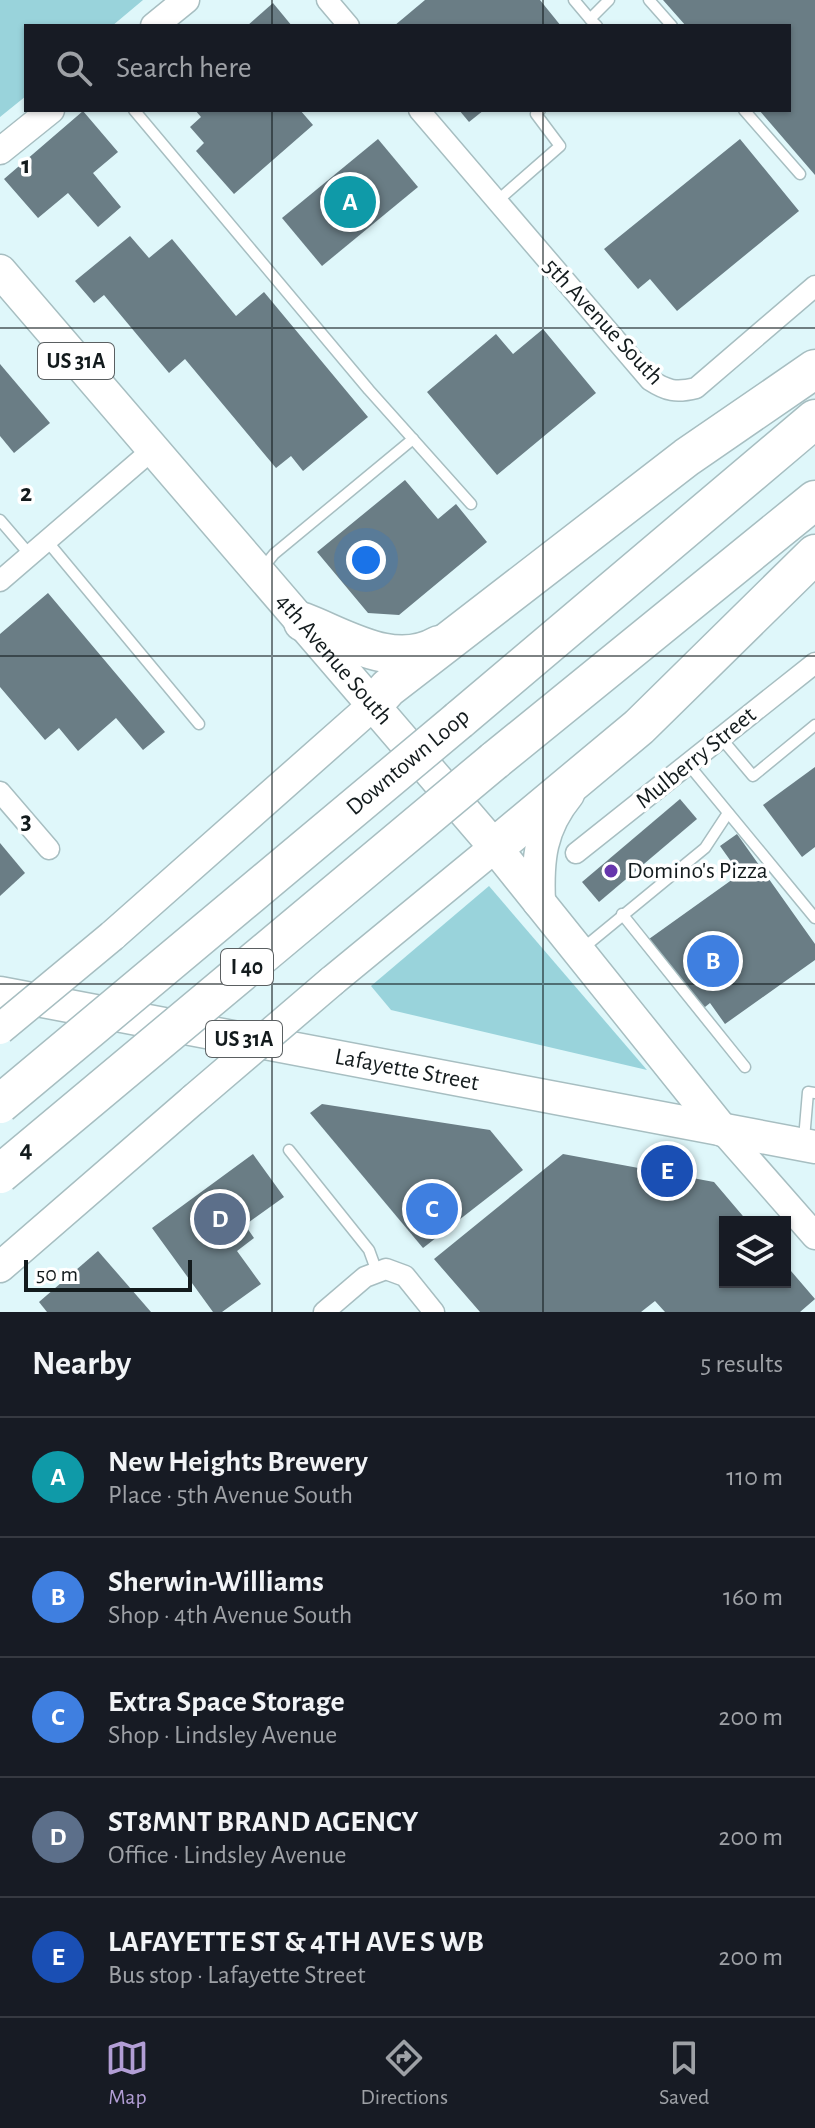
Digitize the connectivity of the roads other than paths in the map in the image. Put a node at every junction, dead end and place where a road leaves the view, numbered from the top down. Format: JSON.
{"nodes":[{"id":1,"x":186,"y":0,"type":"edge"},
{"id":2,"x":327,"y":0,"type":"edge"},
{"id":3,"x":574,"y":0,"type":"edge"},
{"id":4,"x":609,"y":0,"type":"edge"},
{"id":5,"x":649,"y":0,"type":"edge"},
{"id":6,"x":593,"y":22,"type":"edge"},
{"id":7,"x":156,"y":24,"type":"edge"},
{"id":8,"x":347,"y":24,"type":"edge"},
{"id":9,"x":670,"y":24,"type":"edge"},
{"id":10,"x":49,"y":112,"type":"edge"},
{"id":11,"x":136,"y":112,"type":"edge"},
{"id":12,"x":421,"y":112,"type":"edge"},
{"id":13,"x":538,"y":112,"type":"edge"},
{"id":14,"x":746,"y":112,"type":"edge"},
{"id":15,"x":0,"y":151,"type":"edge"},
{"id":16,"x":800,"y":174,"type":"dead end"},
{"id":17,"x":496,"y":202,"type":"junction"},
{"id":18,"x":0,"y":271,"type":"edge"},
{"id":19,"x":815,"y":286,"type":"edge"},
{"id":20,"x":815,"y":369,"type":"edge"},
{"id":21,"x":815,"y":419,"type":"edge"},
{"id":22,"x":413,"y":439,"type":"junction"},
{"id":23,"x":151,"y":451,"type":"junction"},
{"id":24,"x":815,"y":500,"type":"edge"},
{"id":25,"x":471,"y":504,"type":"dead end"},
{"id":26,"x":0,"y":520,"type":"edge"},
{"id":27,"x":47,"y":541,"type":"junction"},
{"id":28,"x":815,"y":554,"type":"edge"},
{"id":29,"x":30,"y":555,"type":"junction"},
{"id":30,"x":259,"y":574,"type":"junction"},
{"id":31,"x":0,"y":581,"type":"edge"},
{"id":32,"x":303,"y":622,"type":"junction"},
{"id":33,"x":462,"y":632,"type":"junction"},
{"id":34,"x":815,"y":663,"type":"edge"},
{"id":35,"x":372,"y":706,"type":"junction"},
{"id":36,"x":199,"y":724,"type":"dead end"},
{"id":37,"x":815,"y":725,"type":"edge"},
{"id":38,"x":721,"y":738,"type":"junction"},
{"id":39,"x":688,"y":764,"type":"junction"},
{"id":40,"x":588,"y":770,"type":"junction"},
{"id":41,"x":0,"y":792,"type":"edge"},
{"id":42,"x":728,"y":813,"type":"junction"},
{"id":43,"x":495,"y":847,"type":"junction"},
{"id":44,"x":49,"y":849,"type":"dead end"},
{"id":45,"x":576,"y":853,"type":"dead end"},
{"id":46,"x":539,"y":902,"type":"junction"},
{"id":47,"x":622,"y":914,"type":"junction"},
{"id":48,"x":815,"y":918,"type":"edge"},
{"id":49,"x":579,"y":952,"type":"junction"},
{"id":50,"x":0,"y":993,"type":"edge"},
{"id":51,"x":0,"y":1029,"type":"edge"},
{"id":52,"x":745,"y":1067,"type":"dead end"},
{"id":53,"x":815,"y":1093,"type":"edge"},
{"id":54,"x":0,"y":1104,"type":"edge"},
{"id":55,"x":722,"y":1130,"type":"junction"},
{"id":56,"x":809,"y":1146,"type":"edge"},
{"id":57,"x":289,"y":1150,"type":"dead end"},
{"id":58,"x":0,"y":1174,"type":"edge"},
{"id":59,"x":815,"y":1236,"type":"edge"},
{"id":60,"x":0,"y":1267,"type":"edge"},
{"id":61,"x":377,"y":1272,"type":"junction"},
{"id":62,"x":324,"y":1312,"type":"edge"},
{"id":63,"x":434,"y":1312,"type":"edge"}],
"edges":[{"from":1,"to":7,"type":"street"},
{"from":2,"to":8,"type":"street"},
{"from":3,"to":6,"type":"lane"},
{"from":4,"to":6,"type":"lane"},
{"from":5,"to":9,"type":"lane"},
{"from":10,"to":15,"type":"street"},
{"from":11,"to":22,"type":"lane"},
{"from":12,"to":17,"type":"street","name":"5th Avenue South"},
{"from":13,"to":17,"type":"lane"},
{"from":14,"to":16,"type":"lane"},
{"from":17,"to":19,"type":"street","name":"5th Avenue South"},
{"from":18,"to":23,"type":"main road","name":"4th Avenue South","number":"US 31A"},
{"from":20,"to":33,"type":"highway"},
{"from":21,"to":54,"type":"highway","name":"Downtown Loop","number":"I 40","bridge":true},
{"from":22,"to":25,"type":"lane"},
{"from":22,"to":30,"type":"lane"},
{"from":23,"to":27,"type":"street"},
{"from":23,"to":30,"type":"main road","name":"4th Avenue South","number":"US 31A"},
{"from":24,"to":58,"type":"highway","number":"I 40","bridge":true},
{"from":26,"to":29,"type":"lane"},
{"from":27,"to":29,"type":"street"},
{"from":27,"to":36,"type":"lane"},
{"from":28,"to":40,"type":"highway"},
{"from":29,"to":31,"type":"street"},
{"from":30,"to":32,"type":"main road","name":"4th Avenue South","number":"US 31A"},
{"from":32,"to":33,"type":"highway"},
{"from":32,"to":35,"type":"main road","name":"4th Avenue South","number":"US 31A"},
{"from":33,"to":35,"type":"highway"},
{"from":34,"to":38,"type":"street","name":"Mulberry Street"},
{"from":35,"to":43,"type":"main road","name":"4th Avenue South","number":"US 31A"},
{"from":35,"to":51,"type":"main road","bridge":true},
{"from":37,"to":38,"type":"lane"},
{"from":38,"to":39,"type":"street","name":"Mulberry Street"},
{"from":39,"to":42,"type":"lane"},
{"from":39,"to":45,"type":"street","name":"Mulberry Street"},
{"from":40,"to":43,"type":"highway"},
{"from":40,"to":46,"type":"main road"},
{"from":41,"to":44,"type":"street"},
{"from":42,"to":47,"type":"lane"},
{"from":42,"to":48,"type":"lane"},
{"from":43,"to":46,"type":"main road","name":"4th Avenue South","number":"US 31A"},
{"from":43,"to":60,"type":"main road","bridge":true},
{"from":46,"to":49,"type":"main road","name":"4th Avenue South","number":"US 31A"},
{"from":47,"to":49,"type":"lane"},
{"from":47,"to":52,"type":"lane"},
{"from":49,"to":55,"type":"main road","name":"4th Avenue South","number":"US 31A"},
{"from":50,"to":55,"type":"main road","name":"Lafayette Street","number":"US 31A"},
{"from":53,"to":56,"type":"lane"},
{"from":55,"to":56,"type":"main road","name":"Lafayette Street","number":"US 31A"},
{"from":55,"to":59,"type":"street","name":"4th Avenue South"},
{"from":57,"to":61,"type":"lane"},
{"from":61,"to":62,"type":"street"},
{"from":61,"to":63,"type":"street"}]}
